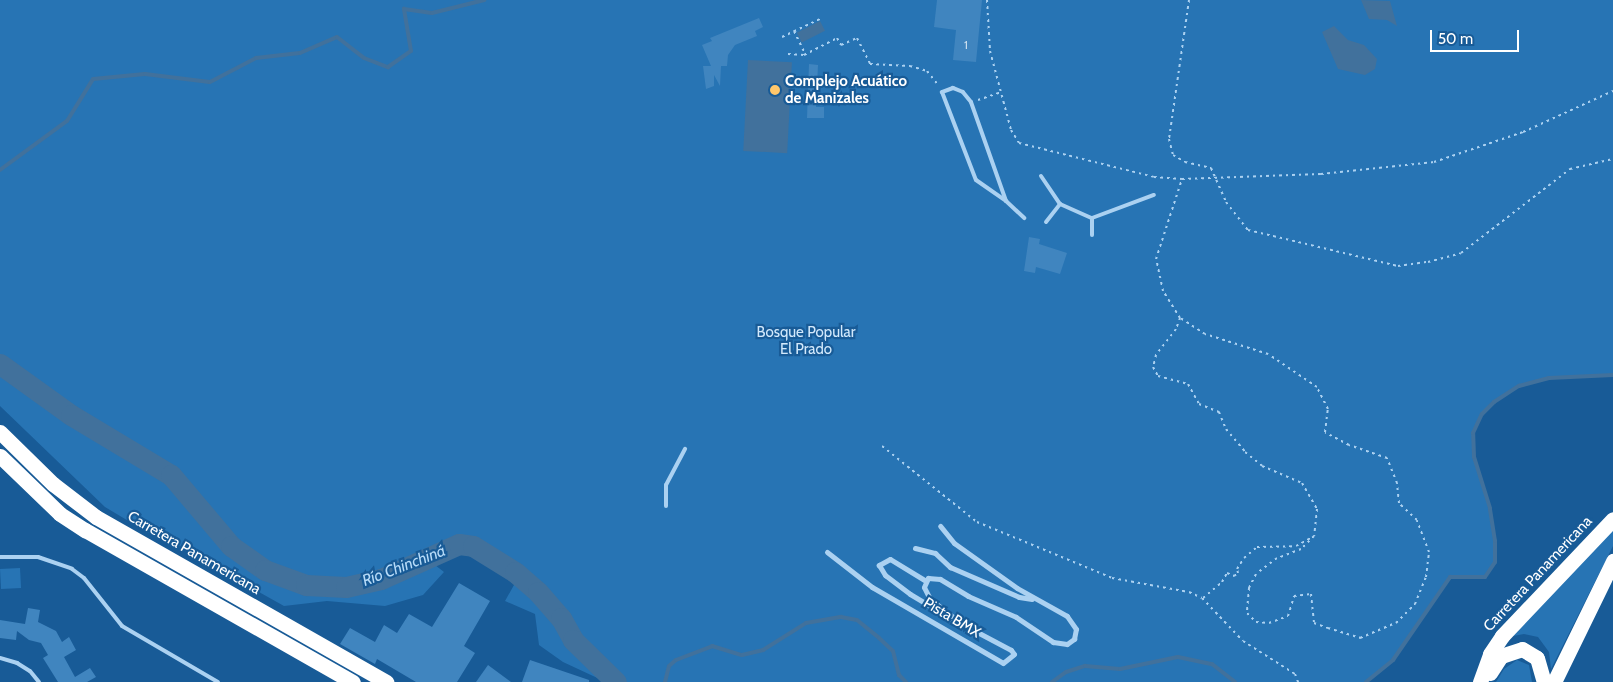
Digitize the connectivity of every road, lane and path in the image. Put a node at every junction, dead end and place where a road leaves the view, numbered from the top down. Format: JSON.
{"nodes":[{"id":1,"x":987,"y":0,"type":"edge"},
{"id":2,"x":1188,"y":0,"type":"edge"},
{"id":3,"x":822,"y":18,"type":"dead end"},
{"id":4,"x":794,"y":31,"type":"junction"},
{"id":5,"x":782,"y":37,"type":"dead end"},
{"id":6,"x":788,"y":54,"type":"dead end"},
{"id":7,"x":805,"y":54,"type":"junction"},
{"id":8,"x":1613,"y":90,"type":"edge"},
{"id":9,"x":942,"y":92,"type":"junction"},
{"id":10,"x":1001,"y":92,"type":"junction"},
{"id":11,"x":971,"y":102,"type":"junction"},
{"id":12,"x":1613,"y":159,"type":"edge"},
{"id":13,"x":1042,"y":176,"type":"dead end"},
{"id":14,"x":1214,"y":178,"type":"junction"},
{"id":15,"x":1182,"y":179,"type":"junction"},
{"id":16,"x":1154,"y":195,"type":"dead end"},
{"id":17,"x":1006,"y":201,"type":"junction"},
{"id":18,"x":1060,"y":204,"type":"junction"},
{"id":19,"x":1024,"y":218,"type":"dead end"},
{"id":20,"x":1092,"y":218,"type":"junction"},
{"id":21,"x":1046,"y":222,"type":"dead end"},
{"id":22,"x":1092,"y":235,"type":"dead end"},
{"id":23,"x":1180,"y":318,"type":"junction"},
{"id":24,"x":0,"y":432,"type":"edge"},
{"id":25,"x":882,"y":446,"type":"dead end"},
{"id":26,"x":685,"y":449,"type":"dead end"},
{"id":27,"x":0,"y":456,"type":"edge"},
{"id":28,"x":666,"y":506,"type":"dead end"},
{"id":29,"x":1613,"y":518,"type":"edge"},
{"id":30,"x":940,"y":526,"type":"dead end"},
{"id":31,"x":1314,"y":536,"type":"junction"},
{"id":32,"x":915,"y":548,"type":"dead end"},
{"id":33,"x":827,"y":552,"type":"dead end"},
{"id":34,"x":0,"y":557,"type":"edge"},
{"id":35,"x":1613,"y":561,"type":"edge"},
{"id":36,"x":926,"y":581,"type":"junction"},
{"id":37,"x":1202,"y":598,"type":"junction"},
{"id":38,"x":1036,"y":599,"type":"junction"},
{"id":39,"x":962,"y":624,"type":"junction"},
{"id":40,"x":0,"y":658,"type":"edge"},
{"id":41,"x":38,"y":682,"type":"edge"},
{"id":42,"x":218,"y":682,"type":"edge"},
{"id":43,"x":353,"y":682,"type":"edge"},
{"id":44,"x":386,"y":682,"type":"edge"},
{"id":45,"x":1298,"y":682,"type":"edge"},
{"id":46,"x":1482,"y":682,"type":"edge"},
{"id":47,"x":1544,"y":682,"type":"edge"},
{"id":48,"x":1554,"y":682,"type":"edge"}],
"edges":[{"from":1,"to":10,"type":"path"},
{"from":2,"to":14,"type":"path"},
{"from":3,"to":4,"type":"path"},
{"from":4,"to":5,"type":"path"},
{"from":4,"to":7,"type":"path"},
{"from":6,"to":7,"type":"path"},
{"from":7,"to":9,"type":"path"},
{"from":8,"to":14,"type":"path"},
{"from":9,"to":11,"type":"lane"},
{"from":9,"to":17,"type":"lane"},
{"from":10,"to":11,"type":"path"},
{"from":10,"to":15,"type":"path"},
{"from":11,"to":17,"type":"lane"},
{"from":12,"to":14,"type":"path"},
{"from":13,"to":18,"type":"lane"},
{"from":14,"to":15,"type":"path"},
{"from":15,"to":23,"type":"path"},
{"from":16,"to":20,"type":"lane"},
{"from":17,"to":19,"type":"lane"},
{"from":18,"to":20,"type":"lane"},
{"from":18,"to":21,"type":"lane"},
{"from":20,"to":22,"type":"lane"},
{"from":23,"to":31,"type":"path"},
{"from":23,"to":31,"type":"path"},
{"from":24,"to":44,"type":"highway","name":"Carretera Panamericana"},
{"from":25,"to":37,"type":"path"},
{"from":26,"to":28,"type":"lane"},
{"from":27,"to":43,"type":"highway"},
{"from":29,"to":46,"type":"highway","name":"Carretera Panamericana"},
{"from":30,"to":38,"type":"street","name":"Pista BMX"},
{"from":31,"to":37,"type":"path"},
{"from":32,"to":38,"type":"street","name":"Pista BMX"},
{"from":33,"to":39,"type":"street","name":"Pista BMX"},
{"from":34,"to":42,"type":"lane"},
{"from":35,"to":48,"type":"highway"},
{"from":36,"to":38,"type":"street","name":"Pista BMX"},
{"from":36,"to":39,"type":"street","name":"Pista BMX"},
{"from":36,"to":39,"type":"street","name":"Pista BMX"},
{"from":37,"to":45,"type":"path"},
{"from":40,"to":41,"type":"lane"},
{"from":46,"to":47,"type":"highway"}]}
